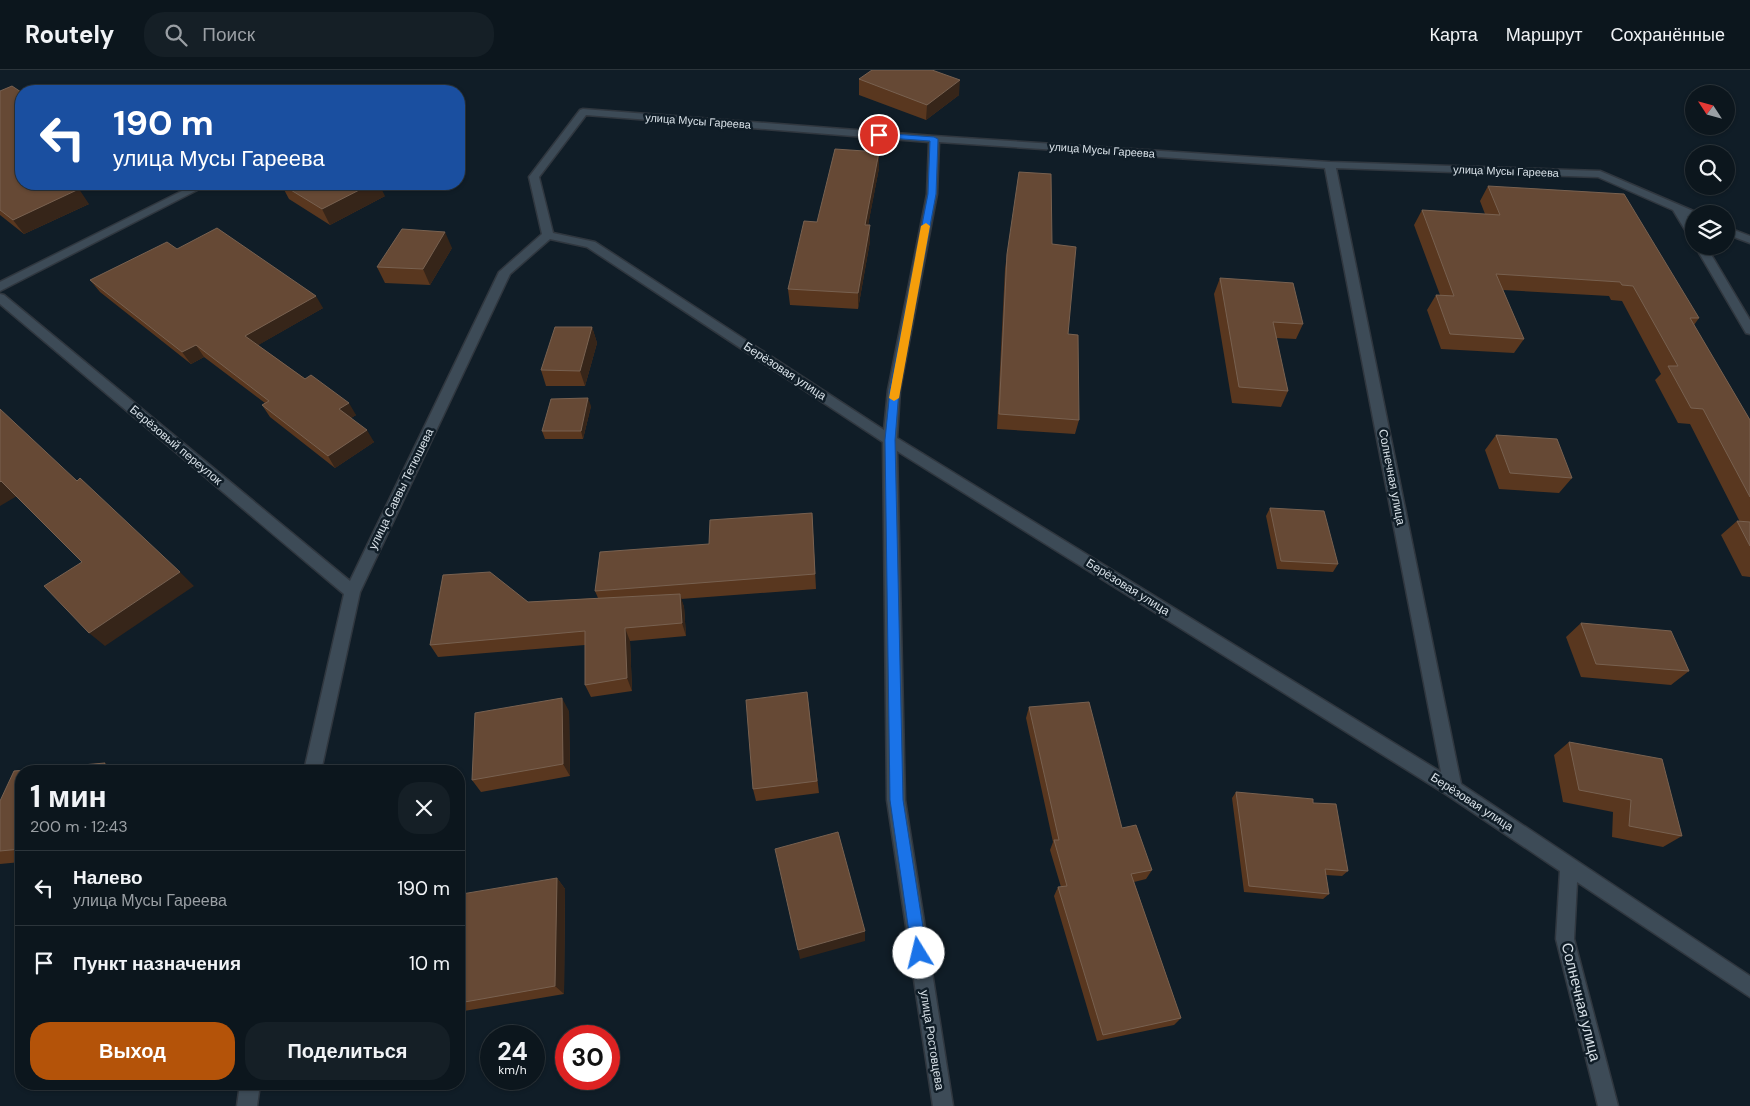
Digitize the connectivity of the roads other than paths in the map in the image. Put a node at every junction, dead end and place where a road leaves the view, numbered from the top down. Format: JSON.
{"nodes":[{"id":1,"x":934,"y":139,"type":"junction"},
{"id":2,"x":1330,"y":165,"type":"junction"},
{"id":3,"x":192,"y":190,"type":"edge"},
{"id":4,"x":1677,"y":208,"type":"junction"},
{"id":5,"x":1685,"y":211,"type":"edge"},
{"id":6,"x":1685,"y":221,"type":"edge"},
{"id":7,"x":548,"y":234,"type":"junction"},
{"id":8,"x":1735,"y":234,"type":"edge"},
{"id":9,"x":1750,"y":240,"type":"edge"},
{"id":10,"x":1705,"y":255,"type":"edge"},
{"id":11,"x":0,"y":288,"type":"edge"},
{"id":12,"x":0,"y":298,"type":"edge"},
{"id":13,"x":1750,"y":330,"type":"edge"},
{"id":14,"x":890,"y":440,"type":"junction"},
{"id":15,"x":352,"y":592,"type":"junction"},
{"id":16,"x":313,"y":765,"type":"edge"},
{"id":17,"x":1453,"y":788,"type":"junction"},
{"id":18,"x":1569,"y":866,"type":"junction"},
{"id":19,"x":1750,"y":988,"type":"edge"},
{"id":20,"x":249,"y":1090,"type":"edge"},
{"id":21,"x":247,"y":1106,"type":"edge"},
{"id":22,"x":942,"y":1106,"type":"edge"},
{"id":23,"x":1608,"y":1106,"type":"edge"}],
"edges":[{"from":1,"to":2,"type":"street","name":"улица Мусы Гареева"},
{"from":1,"to":7,"type":"street","name":"улица Мусы Гареева"},
{"from":1,"to":14,"type":"street","name":"улица Ростовцева"},
{"from":2,"to":4,"type":"street","name":"улица Мусы Гареева"},
{"from":2,"to":17,"type":"street","name":"Солнечная улица"},
{"from":3,"to":11,"type":"street"},
{"from":4,"to":5,"type":"street","name":"улица Мусы Гареева"},
{"from":4,"to":6,"type":"street"},
{"from":7,"to":14,"type":"street","name":"Берёзовая улица"},
{"from":7,"to":15,"type":"street","name":"улица Саввы Тетюшева"},
{"from":8,"to":9,"type":"street"},
{"from":10,"to":13,"type":"street"},
{"from":12,"to":15,"type":"street","name":"Берёзовый переулок"},
{"from":14,"to":17,"type":"street","name":"Берёзовая улица"},
{"from":14,"to":22,"type":"street","name":"улица Ростовцева"},
{"from":15,"to":16,"type":"street","name":"улица Саввы Тетюшева"},
{"from":17,"to":18,"type":"street","name":"Берёзовая улица"},
{"from":18,"to":19,"type":"street","name":"Берёзовая улица"},
{"from":18,"to":23,"type":"street","name":"Солнечная улица"},
{"from":20,"to":21,"type":"street"}]}
